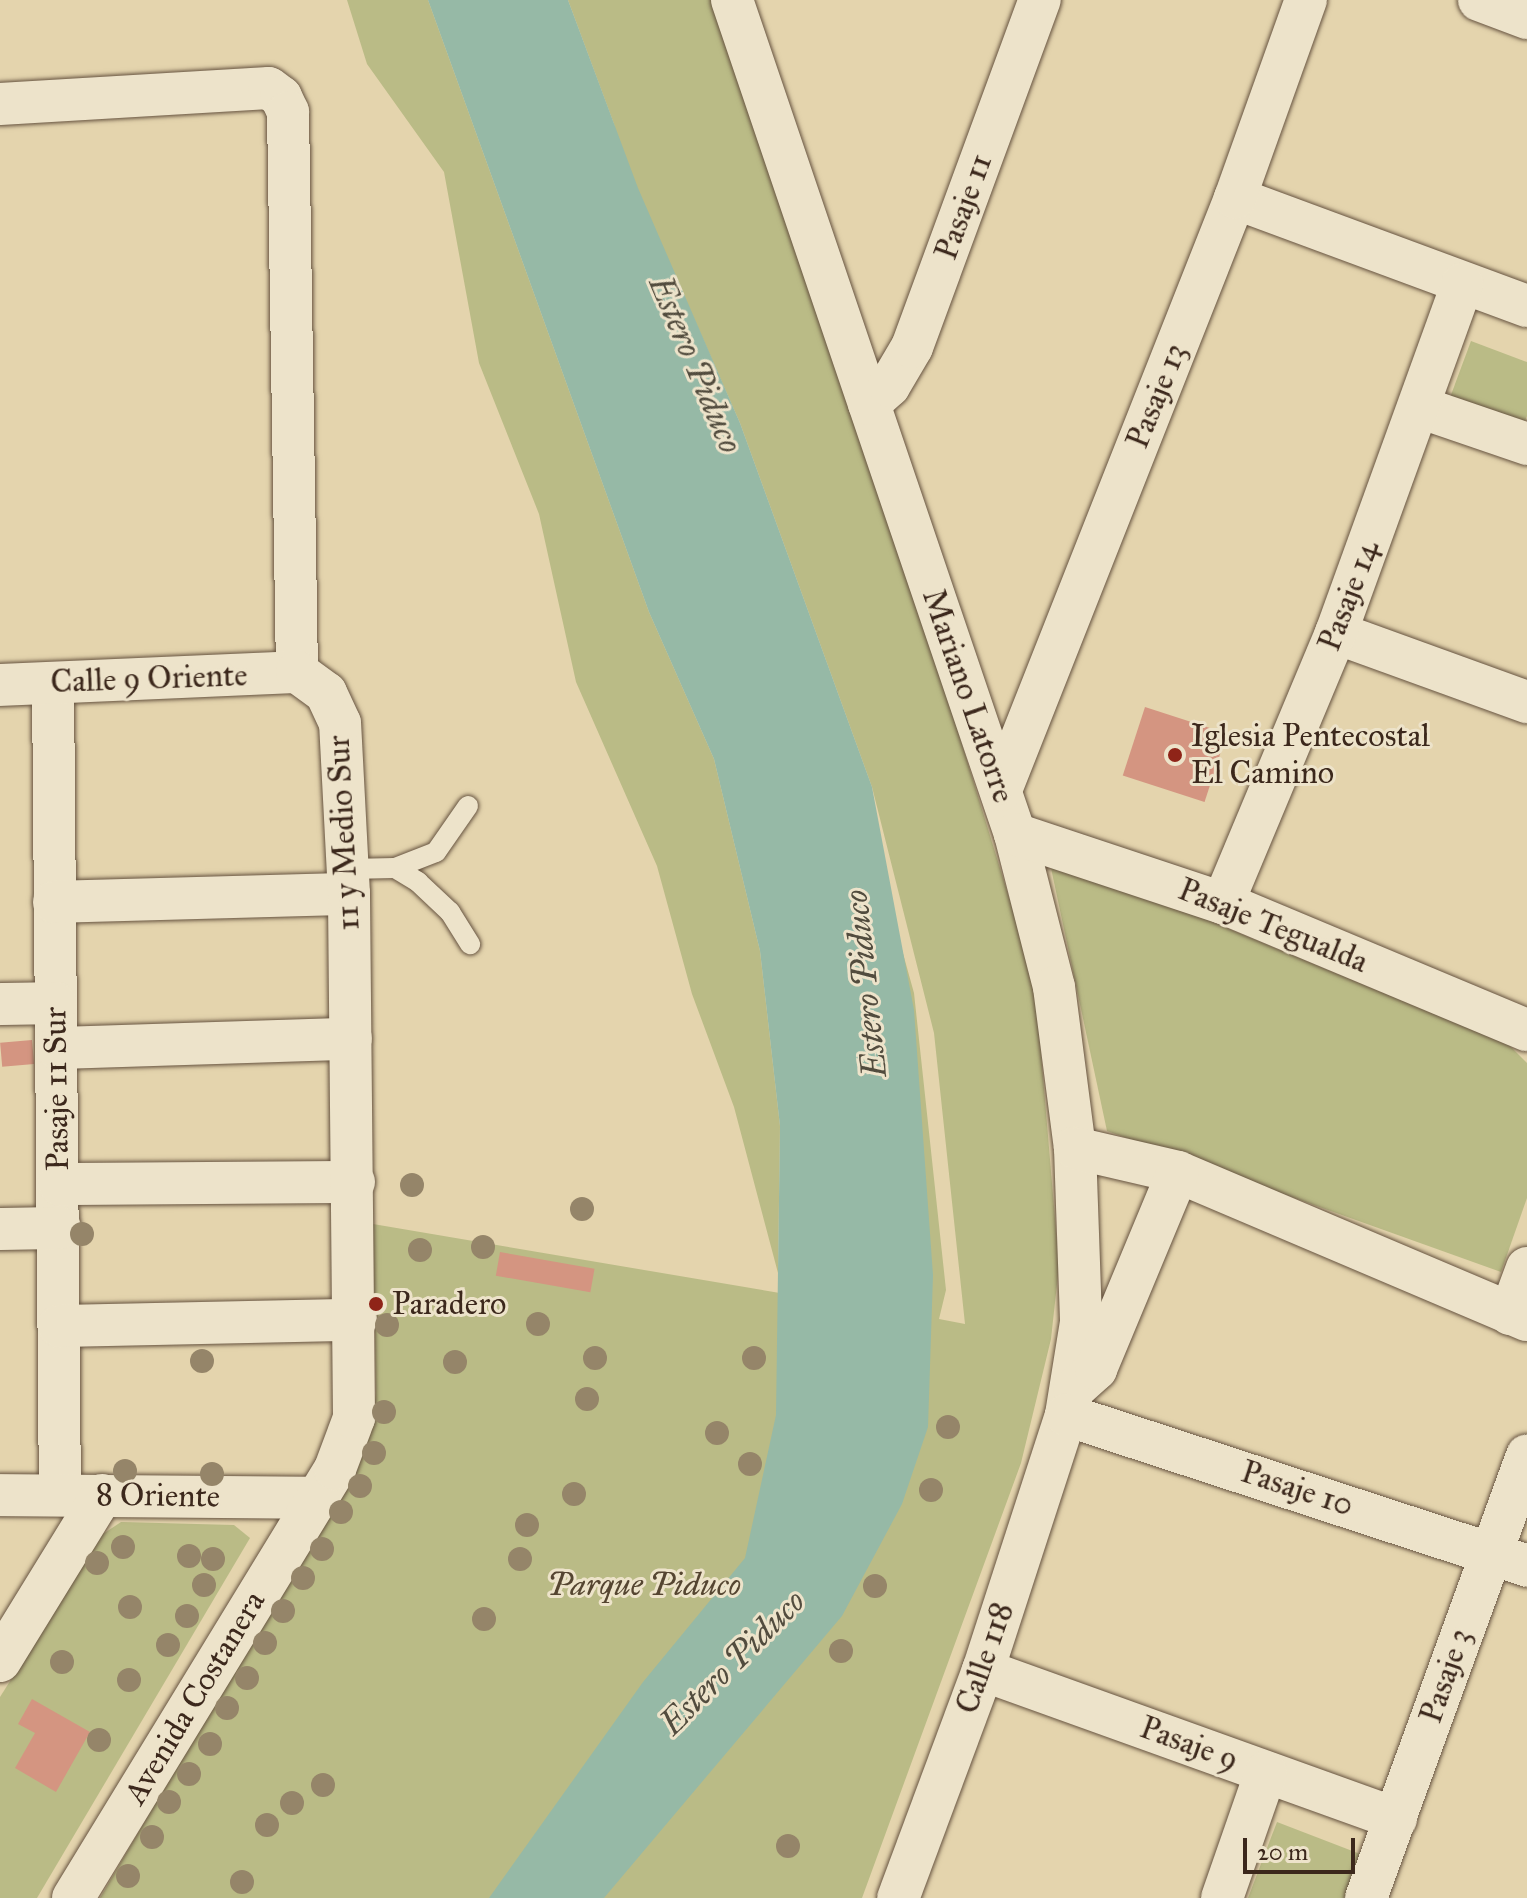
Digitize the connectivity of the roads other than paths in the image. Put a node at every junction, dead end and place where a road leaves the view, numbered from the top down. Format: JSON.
{"nodes":[{"id":1,"x":1040,"y":0,"type":"edge"},
{"id":2,"x":1306,"y":0,"type":"edge"},
{"id":3,"x":1479,"y":0,"type":"edge"},
{"id":4,"x":743,"y":11,"type":"edge"},
{"id":5,"x":1527,"y":18,"type":"edge"},
{"id":6,"x":0,"y":104,"type":"edge"},
{"id":7,"x":1235,"y":198,"type":"junction"},
{"id":8,"x":1462,"y":284,"type":"junction"},
{"id":9,"x":1527,"y":306,"type":"edge"},
{"id":10,"x":869,"y":404,"type":"junction"},
{"id":11,"x":1419,"y":407,"type":"junction"},
{"id":12,"x":1527,"y":444,"type":"edge"},
{"id":13,"x":1336,"y":633,"type":"junction"},
{"id":14,"x":297,"y":672,"type":"junction"},
{"id":15,"x":53,"y":683,"type":"junction"},
{"id":16,"x":0,"y":685,"type":"edge"},
{"id":17,"x":1527,"y":702,"type":"edge"},
{"id":18,"x":1001,"y":790,"type":"junction"},
{"id":19,"x":468,"y":806,"type":"dead end"},
{"id":20,"x":1015,"y":834,"type":"junction"},
{"id":21,"x":395,"y":868,"type":"junction"},
{"id":22,"x":348,"y":882,"type":"junction"},
{"id":23,"x":54,"y":902,"type":"junction"},
{"id":24,"x":1223,"y":903,"type":"junction"},
{"id":25,"x":470,"y":944,"type":"dead end"},
{"id":26,"x":55,"y":1003,"type":"junction"},
{"id":27,"x":0,"y":1004,"type":"edge"},
{"id":28,"x":1527,"y":1030,"type":"edge"},
{"id":29,"x":351,"y":1039,"type":"junction"},
{"id":30,"x":57,"y":1048,"type":"junction"},
{"id":31,"x":1075,"y":1148,"type":"junction"},
{"id":32,"x":1178,"y":1172,"type":"junction"},
{"id":33,"x":354,"y":1182,"type":"junction"},
{"id":34,"x":59,"y":1184,"type":"junction"},
{"id":35,"x":60,"y":1228,"type":"junction"},
{"id":36,"x":0,"y":1229,"type":"edge"},
{"id":37,"x":1527,"y":1268,"type":"edge"},
{"id":38,"x":1519,"y":1317,"type":"edge"},
{"id":39,"x":356,"y":1320,"type":"junction"},
{"id":40,"x":59,"y":1326,"type":"junction"},
{"id":41,"x":1068,"y":1404,"type":"junction"},
{"id":42,"x":1527,"y":1455,"type":"edge"},
{"id":43,"x":0,"y":1495,"type":"edge"},
{"id":44,"x":60,"y":1495,"type":"junction"},
{"id":45,"x":102,"y":1495,"type":"junction"},
{"id":46,"x":317,"y":1498,"type":"junction"},
{"id":47,"x":1508,"y":1559,"type":"edge"},
{"id":48,"x":0,"y":1661,"type":"edge"},
{"id":49,"x":983,"y":1670,"type":"junction"},
{"id":50,"x":1266,"y":1772,"type":"junction"},
{"id":51,"x":1396,"y":1819,"type":"junction"},
{"id":52,"x":73,"y":1898,"type":"edge"},
{"id":53,"x":898,"y":1898,"type":"edge"},
{"id":54,"x":1222,"y":1898,"type":"edge"},
{"id":55,"x":1366,"y":1898,"type":"edge"}],
"edges":[{"from":1,"to":10,"type":"street","name":"Pasaje 11"},
{"from":2,"to":7,"type":"street","name":"Pasaje 13"},
{"from":3,"to":5,"type":"street"},
{"from":4,"to":10,"type":"street","name":"Mariano Latorre"},
{"from":6,"to":14,"type":"street"},
{"from":7,"to":8,"type":"street"},
{"from":7,"to":18,"type":"street","name":"Pasaje 13"},
{"from":8,"to":9,"type":"street"},
{"from":8,"to":11,"type":"street","name":"Pasaje 14"},
{"from":10,"to":18,"type":"street","name":"Mariano Latorre"},
{"from":11,"to":12,"type":"street"},
{"from":11,"to":13,"type":"street","name":"Pasaje 14"},
{"from":13,"to":17,"type":"street"},
{"from":13,"to":24,"type":"street","name":"Pasaje 14"},
{"from":14,"to":15,"type":"street","name":"Calle 9 Oriente"},
{"from":14,"to":22,"type":"street","name":"11 y Medio Sur"},
{"from":15,"to":16,"type":"street","name":"Calle 9 Oriente"},
{"from":15,"to":23,"type":"street","name":"Pasaje 11 Sur"},
{"from":18,"to":20,"type":"street","name":"Mariano Latorre"},
{"from":19,"to":21,"type":"lane"},
{"from":20,"to":24,"type":"street","name":"Pasaje Tegualda"},
{"from":20,"to":31,"type":"street","name":"Mariano Latorre"},
{"from":21,"to":22,"type":"lane"},
{"from":21,"to":25,"type":"lane"},
{"from":22,"to":23,"type":"street"},
{"from":22,"to":29,"type":"street","name":"11 y Medio Sur"},
{"from":23,"to":26,"type":"street","name":"Pasaje 11 Sur"},
{"from":24,"to":28,"type":"street","name":"Pasaje Tegualda"},
{"from":26,"to":27,"type":"street"},
{"from":26,"to":30,"type":"street","name":"Pasaje 11 Sur"},
{"from":29,"to":30,"type":"street"},
{"from":29,"to":33,"type":"street","name":"11 y Medio Sur"},
{"from":30,"to":34,"type":"street","name":"Pasaje 11 Sur"},
{"from":31,"to":32,"type":"street"},
{"from":31,"to":41,"type":"street","name":"Mariano Latorre"},
{"from":32,"to":38,"type":"street"},
{"from":32,"to":41,"type":"street","name":"Calle 118"},
{"from":33,"to":34,"type":"street"},
{"from":33,"to":39,"type":"street","name":"11 y Medio Sur"},
{"from":34,"to":35,"type":"street","name":"Pasaje 11 Sur"},
{"from":35,"to":36,"type":"street"},
{"from":35,"to":40,"type":"street","name":"Pasaje 11 Sur"},
{"from":37,"to":38,"type":"street"},
{"from":39,"to":40,"type":"street"},
{"from":39,"to":46,"type":"street","name":"11 y Medio Sur"},
{"from":40,"to":44,"type":"street","name":"Pasaje 11 Sur"},
{"from":41,"to":47,"type":"street","name":"Pasaje 10"},
{"from":41,"to":49,"type":"street","name":"Calle 118"},
{"from":42,"to":47,"type":"street","name":"Pasaje 3"},
{"from":43,"to":44,"type":"street","name":"8 Oriente"},
{"from":44,"to":45,"type":"street","name":"8 Oriente"},
{"from":45,"to":46,"type":"street","name":"8 Oriente"},
{"from":45,"to":48,"type":"street"},
{"from":46,"to":52,"type":"street","name":"Avenida Costanera"},
{"from":47,"to":51,"type":"street","name":"Pasaje 3"},
{"from":49,"to":50,"type":"street","name":"Pasaje 9"},
{"from":49,"to":53,"type":"street","name":"Calle 118"},
{"from":50,"to":51,"type":"street","name":"Pasaje 9"},
{"from":50,"to":54,"type":"street"},
{"from":51,"to":55,"type":"street","name":"Pasaje 3"}]}
